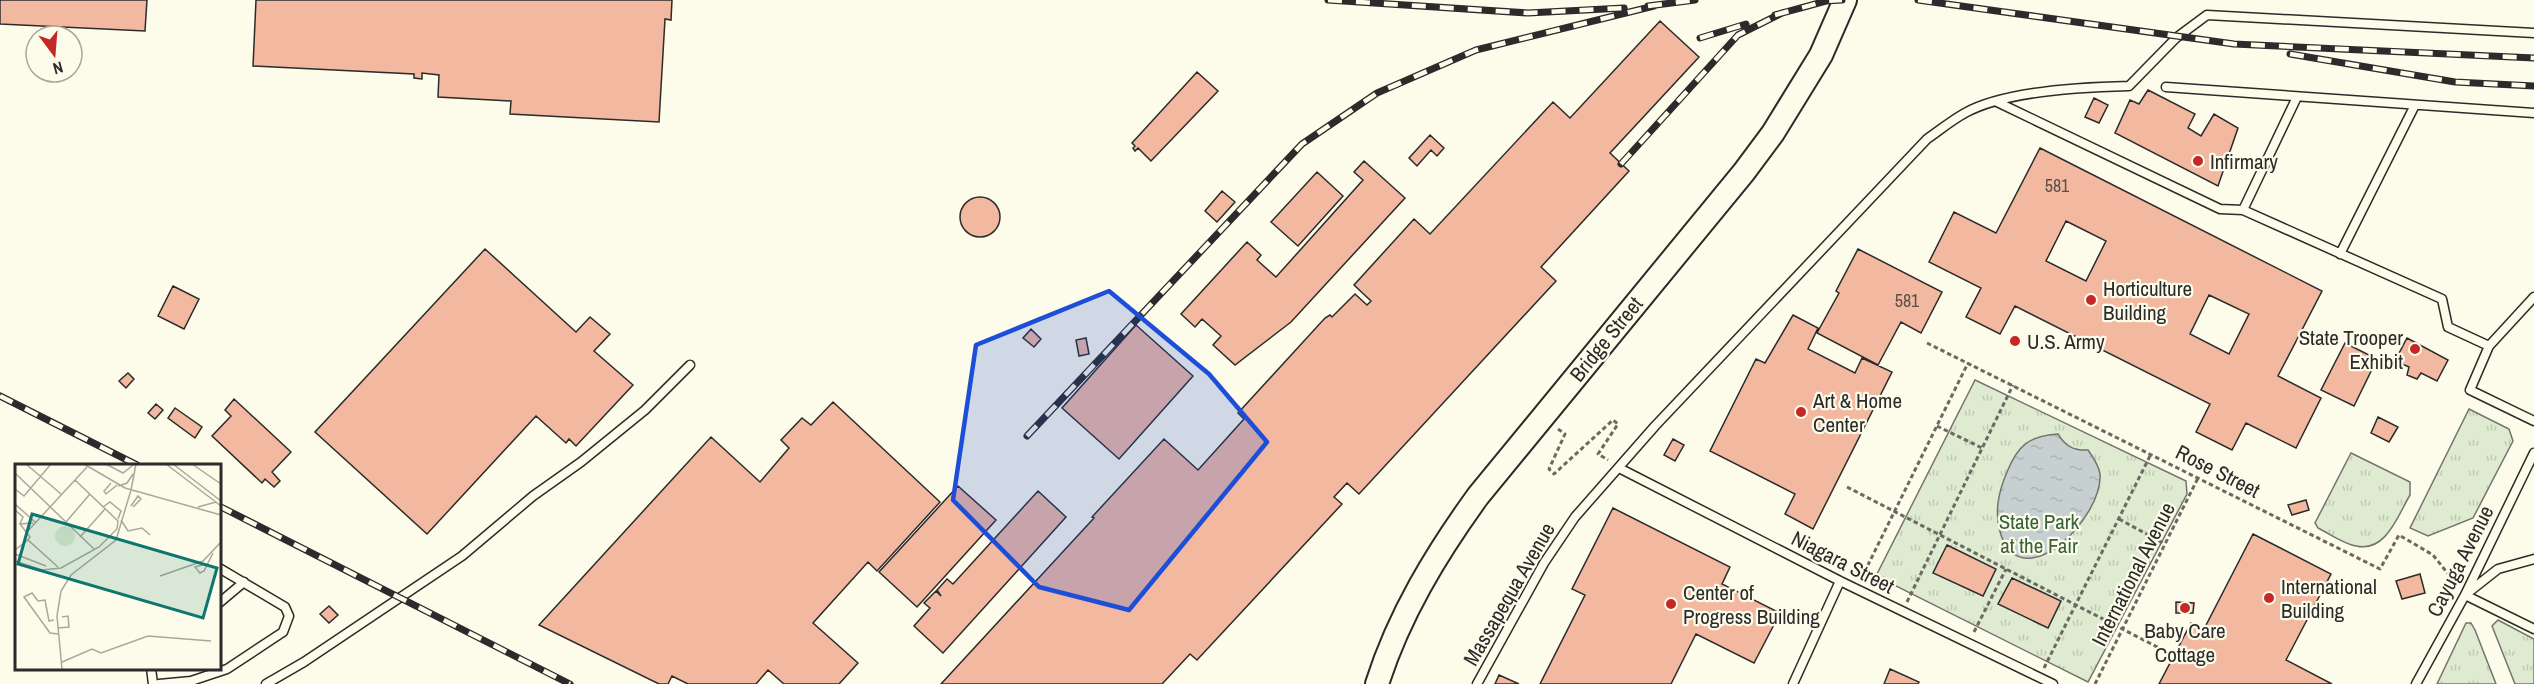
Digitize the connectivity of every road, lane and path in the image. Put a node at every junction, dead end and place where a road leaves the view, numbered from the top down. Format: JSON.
{"nodes":[{"id":1,"x":1845,"y":0,"type":"edge"},
{"id":2,"x":2534,"y":33,"type":"edge"},
{"id":3,"x":2166,"y":87,"type":"dead end"},
{"id":4,"x":2297,"y":97,"type":"junction"},
{"id":5,"x":1996,"y":102,"type":"junction"},
{"id":6,"x":2415,"y":105,"type":"junction"},
{"id":7,"x":2534,"y":113,"type":"edge"},
{"id":8,"x":2243,"y":210,"type":"junction"},
{"id":9,"x":2340,"y":254,"type":"junction"},
{"id":10,"x":2534,"y":297,"type":"edge"},
{"id":11,"x":1927,"y":343,"type":"dead end"},
{"id":12,"x":2489,"y":346,"type":"junction"},
{"id":13,"x":1968,"y":363,"type":"junction"},
{"id":14,"x":690,"y":365,"type":"dead end"},
{"id":15,"x":2013,"y":385,"type":"junction"},
{"id":16,"x":1542,"y":418,"type":"junction"},
{"id":17,"x":2534,"y":422,"type":"edge"},
{"id":18,"x":1937,"y":426,"type":"junction"},
{"id":19,"x":1982,"y":448,"type":"junction"},
{"id":20,"x":2534,"y":453,"type":"edge"},
{"id":21,"x":2151,"y":454,"type":"junction"},
{"id":22,"x":1619,"y":468,"type":"junction"},
{"id":23,"x":2198,"y":478,"type":"junction"},
{"id":24,"x":1847,"y":487,"type":"dead end"},
{"id":25,"x":1895,"y":512,"type":"junction"},
{"id":26,"x":2118,"y":519,"type":"junction"},
{"id":27,"x":1940,"y":535,"type":"junction"},
{"id":28,"x":2165,"y":544,"type":"junction"},
{"id":29,"x":2534,"y":559,"type":"edge"},
{"id":30,"x":220,"y":569,"type":"edge"},
{"id":31,"x":2006,"y":569,"type":"junction"},
{"id":32,"x":1840,"y":581,"type":"junction"},
{"id":33,"x":244,"y":582,"type":"junction"},
{"id":34,"x":1856,"y":589,"type":"junction"},
{"id":35,"x":2465,"y":595,"type":"junction"},
{"id":36,"x":220,"y":602,"type":"edge"},
{"id":37,"x":2076,"y":605,"type":"junction"},
{"id":38,"x":1903,"y":611,"type":"junction"},
{"id":39,"x":2122,"y":629,"type":"junction"},
{"id":40,"x":2534,"y":629,"type":"edge"},
{"id":41,"x":1968,"y":643,"type":"junction"},
{"id":42,"x":2165,"y":651,"type":"dead end"},
{"id":43,"x":151,"y":669,"type":"edge"},
{"id":44,"x":2040,"y":678,"type":"junction"},
{"id":45,"x":153,"y":684,"type":"edge"},
{"id":46,"x":159,"y":684,"type":"edge"},
{"id":47,"x":266,"y":684,"type":"edge"},
{"id":48,"x":1377,"y":684,"type":"edge"},
{"id":49,"x":1477,"y":684,"type":"edge"},
{"id":50,"x":1793,"y":684,"type":"edge"},
{"id":51,"x":2053,"y":684,"type":"edge"},
{"id":52,"x":2095,"y":684,"type":"edge"},
{"id":53,"x":2416,"y":684,"type":"edge"}],
"edges":[{"from":1,"to":16,"type":"main road","name":"Bridge Street"},
{"from":2,"to":5,"type":"lane","name":"Massapequa Avenue"},
{"from":3,"to":4,"type":"lane"},
{"from":4,"to":6,"type":"lane"},
{"from":4,"to":8,"type":"lane"},
{"from":5,"to":8,"type":"lane"},
{"from":5,"to":22,"type":"lane","name":"Massapequa Avenue"},
{"from":6,"to":7,"type":"lane"},
{"from":6,"to":9,"type":"lane"},
{"from":8,"to":9,"type":"lane"},
{"from":9,"to":12,"type":"lane"},
{"from":10,"to":12,"type":"lane"},
{"from":11,"to":13,"type":"path","name":"Rose Street"},
{"from":12,"to":17,"type":"lane"},
{"from":13,"to":15,"type":"path","name":"Rose Street"},
{"from":13,"to":18,"type":"path"},
{"from":14,"to":47,"type":"lane"},
{"from":15,"to":19,"type":"path"},
{"from":15,"to":21,"type":"path","name":"Rose Street"},
{"from":16,"to":22,"type":"path"},
{"from":16,"to":48,"type":"main road","name":"Bridge Street"},
{"from":18,"to":19,"type":"path"},
{"from":18,"to":25,"type":"path"},
{"from":19,"to":27,"type":"path"},
{"from":20,"to":35,"type":"lane","name":"Cayuga Avenue"},
{"from":21,"to":23,"type":"path","name":"Rose Street"},
{"from":21,"to":26,"type":"path"},
{"from":22,"to":32,"type":"lane","name":"Niagara Street"},
{"from":22,"to":49,"type":"lane","name":"Massapequa Avenue"},
{"from":23,"to":28,"type":"path","name":"International Avenue"},
{"from":23,"to":35,"type":"path","name":"Rose Street"},
{"from":24,"to":25,"type":"path"},
{"from":25,"to":27,"type":"path"},
{"from":25,"to":34,"type":"path"},
{"from":26,"to":28,"type":"path"},
{"from":26,"to":37,"type":"path"},
{"from":27,"to":31,"type":"path"},
{"from":27,"to":38,"type":"path"},
{"from":28,"to":39,"type":"path","name":"International Avenue"},
{"from":29,"to":35,"type":"lane"},
{"from":30,"to":33,"type":"lane"},
{"from":31,"to":37,"type":"path"},
{"from":31,"to":41,"type":"path"},
{"from":32,"to":34,"type":"lane","name":"Niagara Street"},
{"from":32,"to":50,"type":"lane"},
{"from":33,"to":36,"type":"lane"},
{"from":33,"to":46,"type":"lane"},
{"from":34,"to":38,"type":"lane","name":"Niagara Street"},
{"from":35,"to":40,"type":"lane"},
{"from":35,"to":53,"type":"lane","name":"Cayuga Avenue"},
{"from":37,"to":39,"type":"path"},
{"from":37,"to":44,"type":"path"},
{"from":38,"to":41,"type":"lane","name":"Niagara Street"},
{"from":39,"to":42,"type":"path"},
{"from":39,"to":52,"type":"path","name":"International Avenue"},
{"from":41,"to":44,"type":"lane","name":"Niagara Street"},
{"from":43,"to":45,"type":"lane"},
{"from":44,"to":51,"type":"lane","name":"Niagara Street"}]}
